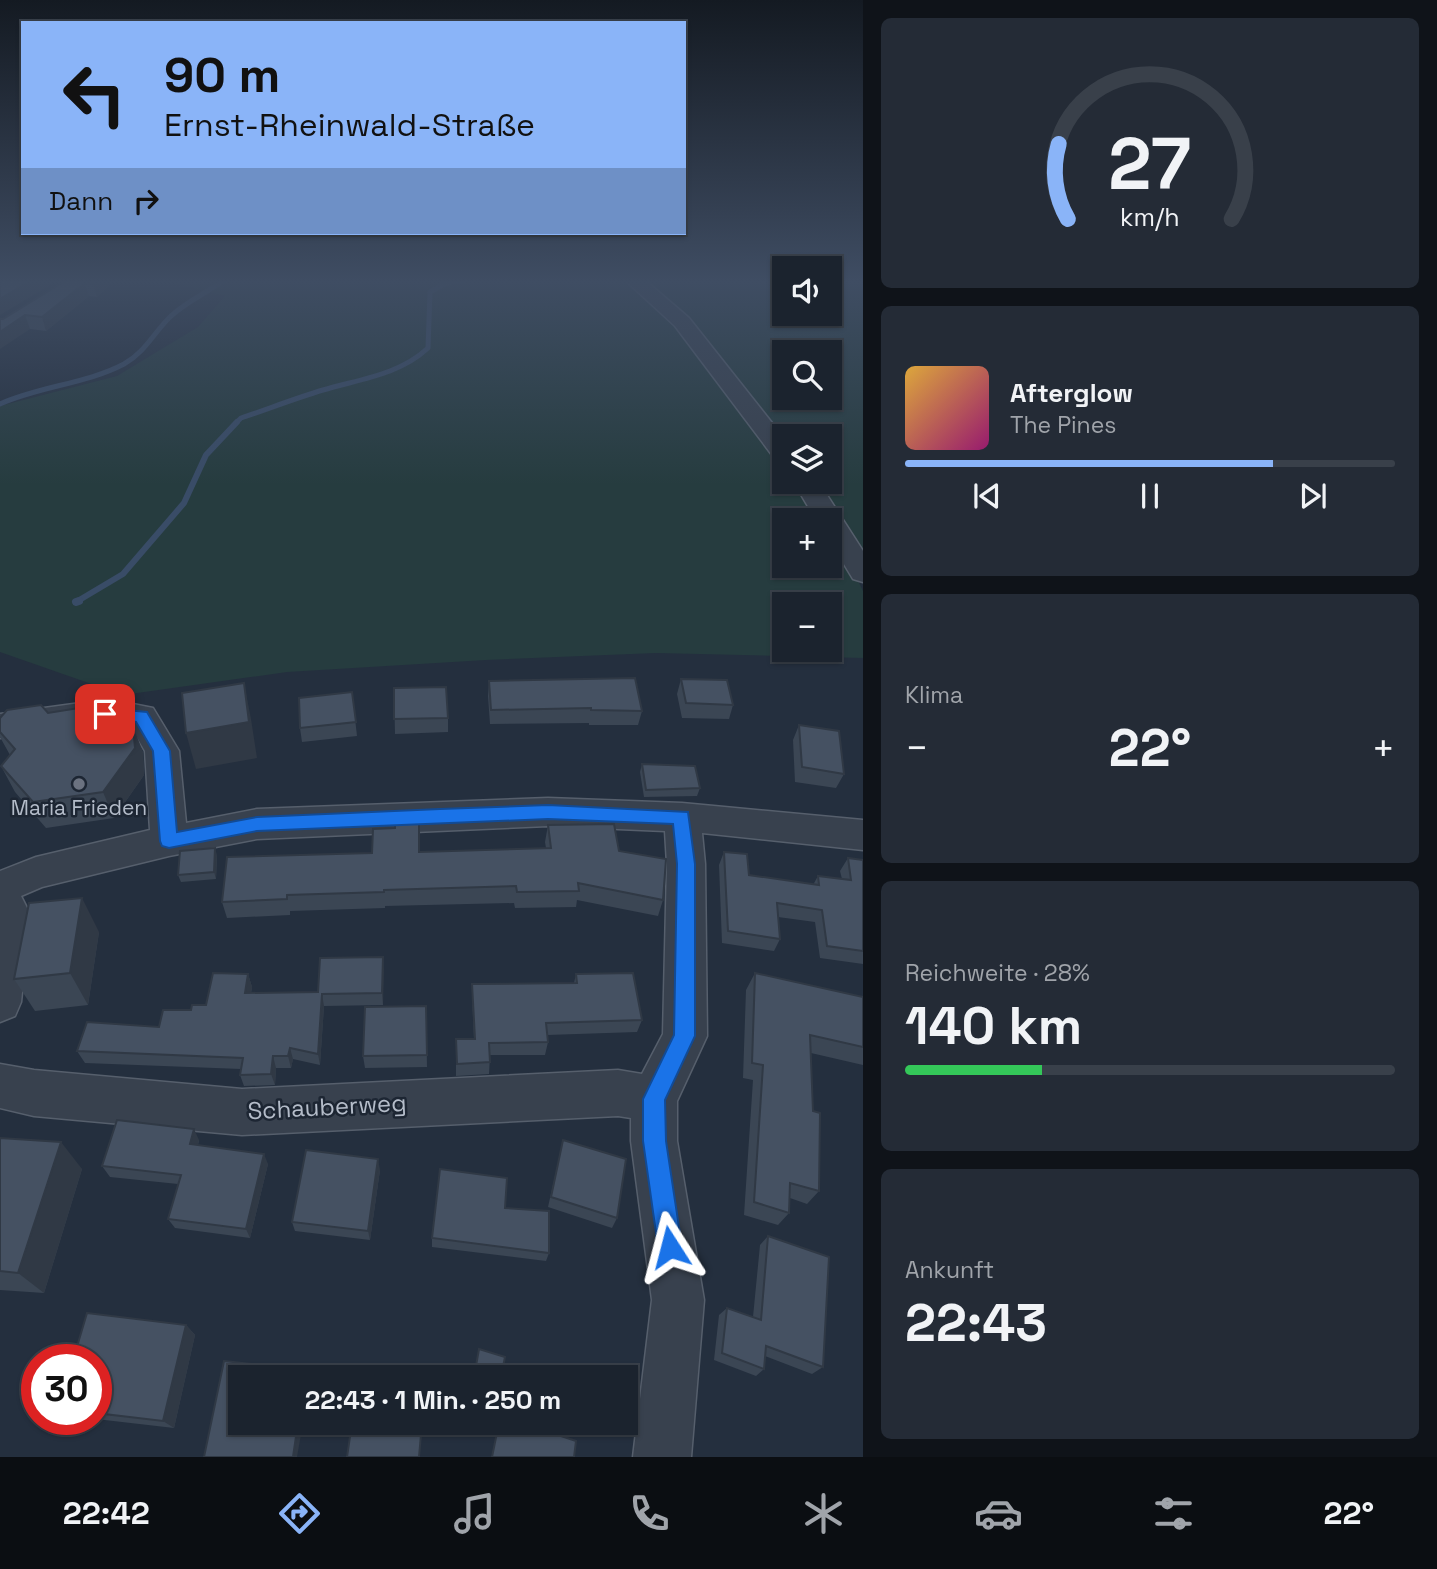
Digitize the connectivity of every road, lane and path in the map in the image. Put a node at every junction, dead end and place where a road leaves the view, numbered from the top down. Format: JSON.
{"nodes":[{"id":1,"x":703,"y":349,"type":"edge"},
{"id":2,"x":772,"y":438,"type":"edge"},
{"id":3,"x":813,"y":494,"type":"edge"},
{"id":4,"x":863,"y":573,"type":"edge"},
{"id":5,"x":0,"y":726,"type":"edge"},
{"id":6,"x":682,"y":817,"type":"junction"},
{"id":7,"x":863,"y":835,"type":"edge"},
{"id":8,"x":169,"y":841,"type":"junction"},
{"id":9,"x":0,"y":888,"type":"edge"},
{"id":10,"x":0,"y":894,"type":"edge"},
{"id":11,"x":0,"y":1002,"type":"edge"},
{"id":12,"x":0,"y":1086,"type":"edge"},
{"id":13,"x":654,"y":1099,"type":"junction"},
{"id":14,"x":662,"y":1457,"type":"edge"}],
"edges":[{"from":1,"to":2,"type":"street"},
{"from":3,"to":4,"type":"street"},
{"from":5,"to":8,"type":"street"},
{"from":6,"to":7,"type":"street"},
{"from":6,"to":8,"type":"street"},
{"from":6,"to":13,"type":"street"},
{"from":8,"to":9,"type":"street"},
{"from":10,"to":11,"type":"street"},
{"from":12,"to":13,"type":"street","name":"Schauberweg"},
{"from":13,"to":14,"type":"street"}]}
